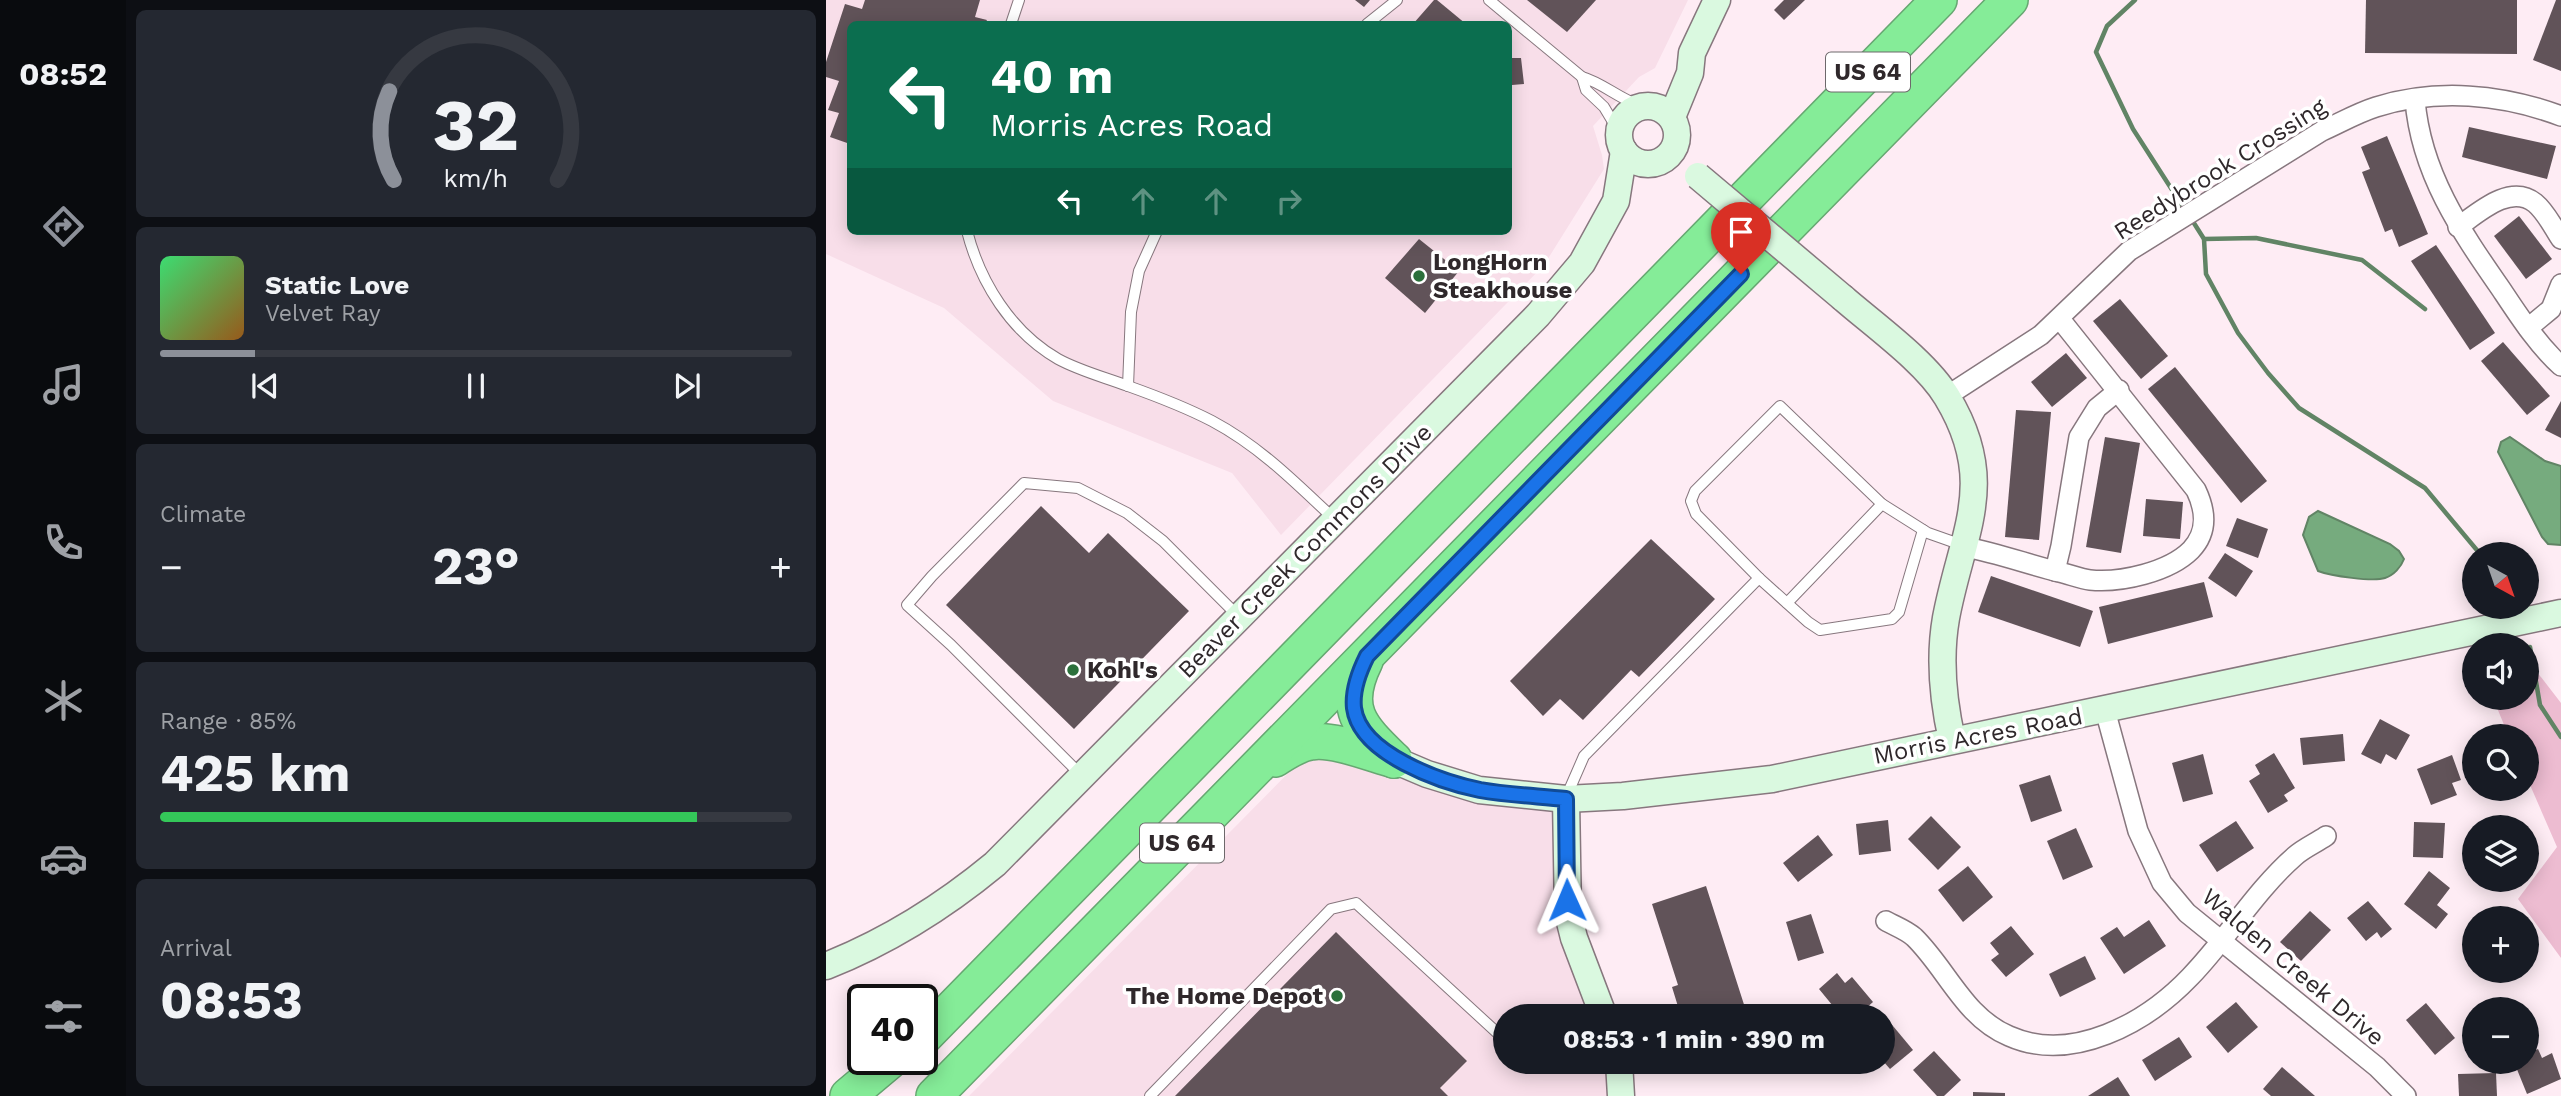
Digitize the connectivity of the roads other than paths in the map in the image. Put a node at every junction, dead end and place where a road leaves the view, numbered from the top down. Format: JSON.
{"nodes":[{"id":1,"x":1020,"y":0,"type":"edge"},
{"id":2,"x":1396,"y":0,"type":"edge"},
{"id":3,"x":1489,"y":0,"type":"edge"},
{"id":4,"x":1717,"y":0,"type":"edge"},
{"id":5,"x":1939,"y":0,"type":"edge"},
{"id":6,"x":2010,"y":0,"type":"edge"},
{"id":7,"x":1012,"y":21,"type":"edge"},
{"id":8,"x":1371,"y":21,"type":"edge"},
{"id":9,"x":1692,"y":52,"type":"junction"},
{"id":10,"x":1582,"y":77,"type":"junction"},
{"id":11,"x":2415,"y":100,"type":"junction"},
{"id":12,"x":1643,"y":106,"type":"junction"},
{"id":13,"x":2561,"y":116,"type":"edge"},
{"id":14,"x":1675,"y":127,"type":"junction"},
{"id":15,"x":1622,"y":142,"type":"junction"},
{"id":16,"x":1657,"y":162,"type":"junction"},
{"id":17,"x":1698,"y":176,"type":"junction"},
{"id":18,"x":1615,"y":201,"type":"junction"},
{"id":19,"x":2553,"y":213,"type":"edge"},
{"id":20,"x":2458,"y":227,"type":"junction"},
{"id":21,"x":968,"y":235,"type":"edge"},
{"id":22,"x":1155,"y":235,"type":"edge"},
{"id":23,"x":2561,"y":239,"type":"edge"},
{"id":24,"x":2561,"y":284,"type":"edge"},
{"id":25,"x":2060,"y":318,"type":"junction"},
{"id":26,"x":2528,"y":328,"type":"junction"},
{"id":27,"x":2561,"y":366,"type":"edge"},
{"id":28,"x":1128,"y":386,"type":"junction"},
{"id":29,"x":2119,"y":390,"type":"junction"},
{"id":30,"x":1947,"y":396,"type":"junction"},
{"id":31,"x":1882,"y":504,"type":"junction"},
{"id":32,"x":1336,"y":520,"type":"junction"},
{"id":33,"x":1923,"y":530,"type":"junction"},
{"id":34,"x":1965,"y":547,"type":"junction"},
{"id":35,"x":2054,"y":571,"type":"junction"},
{"id":36,"x":1759,"y":578,"type":"junction"},
{"id":37,"x":1787,"y":603,"type":"junction"},
{"id":38,"x":2561,"y":613,"type":"edge"},
{"id":39,"x":1240,"y":618,"type":"junction"},
{"id":40,"x":1367,"y":656,"type":"junction"},
{"id":41,"x":2105,"y":710,"type":"junction"},
{"id":42,"x":1952,"y":740,"type":"junction"},
{"id":43,"x":1394,"y":760,"type":"junction"},
{"id":44,"x":1083,"y":777,"type":"junction"},
{"id":45,"x":1246,"y":779,"type":"junction"},
{"id":46,"x":1566,"y":799,"type":"junction"},
{"id":47,"x":2326,"y":836,"type":"dead end"},
{"id":48,"x":1886,"y":922,"type":"dead end"},
{"id":49,"x":2220,"y":942,"type":"junction"},
{"id":50,"x":826,"y":966,"type":"edge"},
{"id":51,"x":958,"y":1002,"type":"junction"},
{"id":52,"x":1599,"y":1004,"type":"edge"},
{"id":53,"x":938,"y":1019,"type":"edge"},
{"id":54,"x":938,"y":1023,"type":"edge"},
{"id":55,"x":1493,"y":1029,"type":"edge"},
{"id":56,"x":1620,"y":1074,"type":"edge"},
{"id":57,"x":873,"y":1075,"type":"edge"},
{"id":58,"x":887,"y":1075,"type":"edge"},
{"id":59,"x":848,"y":1096,"type":"edge"},
{"id":60,"x":866,"y":1096,"type":"edge"},
{"id":61,"x":934,"y":1096,"type":"edge"},
{"id":62,"x":1150,"y":1096,"type":"edge"},
{"id":63,"x":1621,"y":1096,"type":"edge"},
{"id":64,"x":2406,"y":1096,"type":"edge"}],
"edges":[{"from":1,"to":7,"type":"lane"},
{"from":2,"to":8,"type":"lane"},
{"from":3,"to":10,"type":"lane"},
{"from":4,"to":9,"type":"street"},
{"from":5,"to":51,"type":"highway","number":"US 64"},
{"from":6,"to":40,"type":"highway","number":"US 64"},
{"from":9,"to":12,"type":"street"},
{"from":9,"to":14,"type":"street"},
{"from":10,"to":12,"type":"lane"},
{"from":10,"to":15,"type":"lane"},
{"from":11,"to":13,"type":"street","name":"Reedybrook Crossing"},
{"from":11,"to":20,"type":"street"},
{"from":11,"to":25,"type":"street","name":"Reedybrook Crossing"},
{"from":12,"to":14,"type":"street"},
{"from":12,"to":15,"type":"street"},
{"from":14,"to":16,"type":"street"},
{"from":14,"to":17,"type":"street"},
{"from":15,"to":16,"type":"street"},
{"from":15,"to":18,"type":"street","name":"Beaver Creek Commons Drive"},
{"from":16,"to":17,"type":"street"},
{"from":16,"to":18,"type":"street","name":"Beaver Creek Commons Drive"},
{"from":17,"to":30,"type":"street","bridge":true},
{"from":18,"to":32,"type":"street","name":"Beaver Creek Commons Drive"},
{"from":19,"to":20,"type":"street"},
{"from":19,"to":23,"type":"street"},
{"from":20,"to":26,"type":"street"},
{"from":21,"to":28,"type":"lane"},
{"from":22,"to":28,"type":"lane"},
{"from":24,"to":26,"type":"street"},
{"from":25,"to":29,"type":"street"},
{"from":25,"to":30,"type":"street","name":"Reedybrook Crossing"},
{"from":26,"to":27,"type":"street"},
{"from":28,"to":32,"type":"lane"},
{"from":29,"to":35,"type":"street"},
{"from":29,"to":35,"type":"street"},
{"from":30,"to":34,"type":"street"},
{"from":31,"to":33,"type":"lane"},
{"from":31,"to":36,"type":"lane"},
{"from":31,"to":37,"type":"lane"},
{"from":32,"to":39,"type":"street","name":"Beaver Creek Commons Drive"},
{"from":33,"to":34,"type":"lane"},
{"from":33,"to":37,"type":"lane"},
{"from":34,"to":35,"type":"street"},
{"from":34,"to":42,"type":"street"},
{"from":36,"to":37,"type":"lane"},
{"from":36,"to":46,"type":"lane"},
{"from":38,"to":41,"type":"street","name":"Morris Acres Road"},
{"from":39,"to":44,"type":"street","name":"Beaver Creek Commons Drive"},
{"from":39,"to":44,"type":"lane"},
{"from":40,"to":43,"type":"highway"},
{"from":40,"to":45,"type":"highway","number":"US 64"},
{"from":41,"to":42,"type":"street","name":"Morris Acres Road"},
{"from":41,"to":49,"type":"street","name":"Walden Creek Drive"},
{"from":42,"to":46,"type":"street","name":"Morris Acres Road"},
{"from":43,"to":45,"type":"highway"},
{"from":43,"to":46,"type":"street","name":"Morris Acres Road"},
{"from":44,"to":50,"type":"street","name":"Beaver Creek Commons Drive"},
{"from":45,"to":61,"type":"highway","number":"US 64"},
{"from":46,"to":52,"type":"street"},
{"from":47,"to":49,"type":"street"},
{"from":48,"to":49,"type":"street"},
{"from":49,"to":64,"type":"street","name":"Walden Creek Drive"},
{"from":51,"to":53,"type":"highway"},
{"from":51,"to":54,"type":"highway","number":"US 64"},
{"from":55,"to":62,"type":"lane"},
{"from":56,"to":63,"type":"street"},
{"from":57,"to":59,"type":"highway"},
{"from":58,"to":60,"type":"highway"}]}
